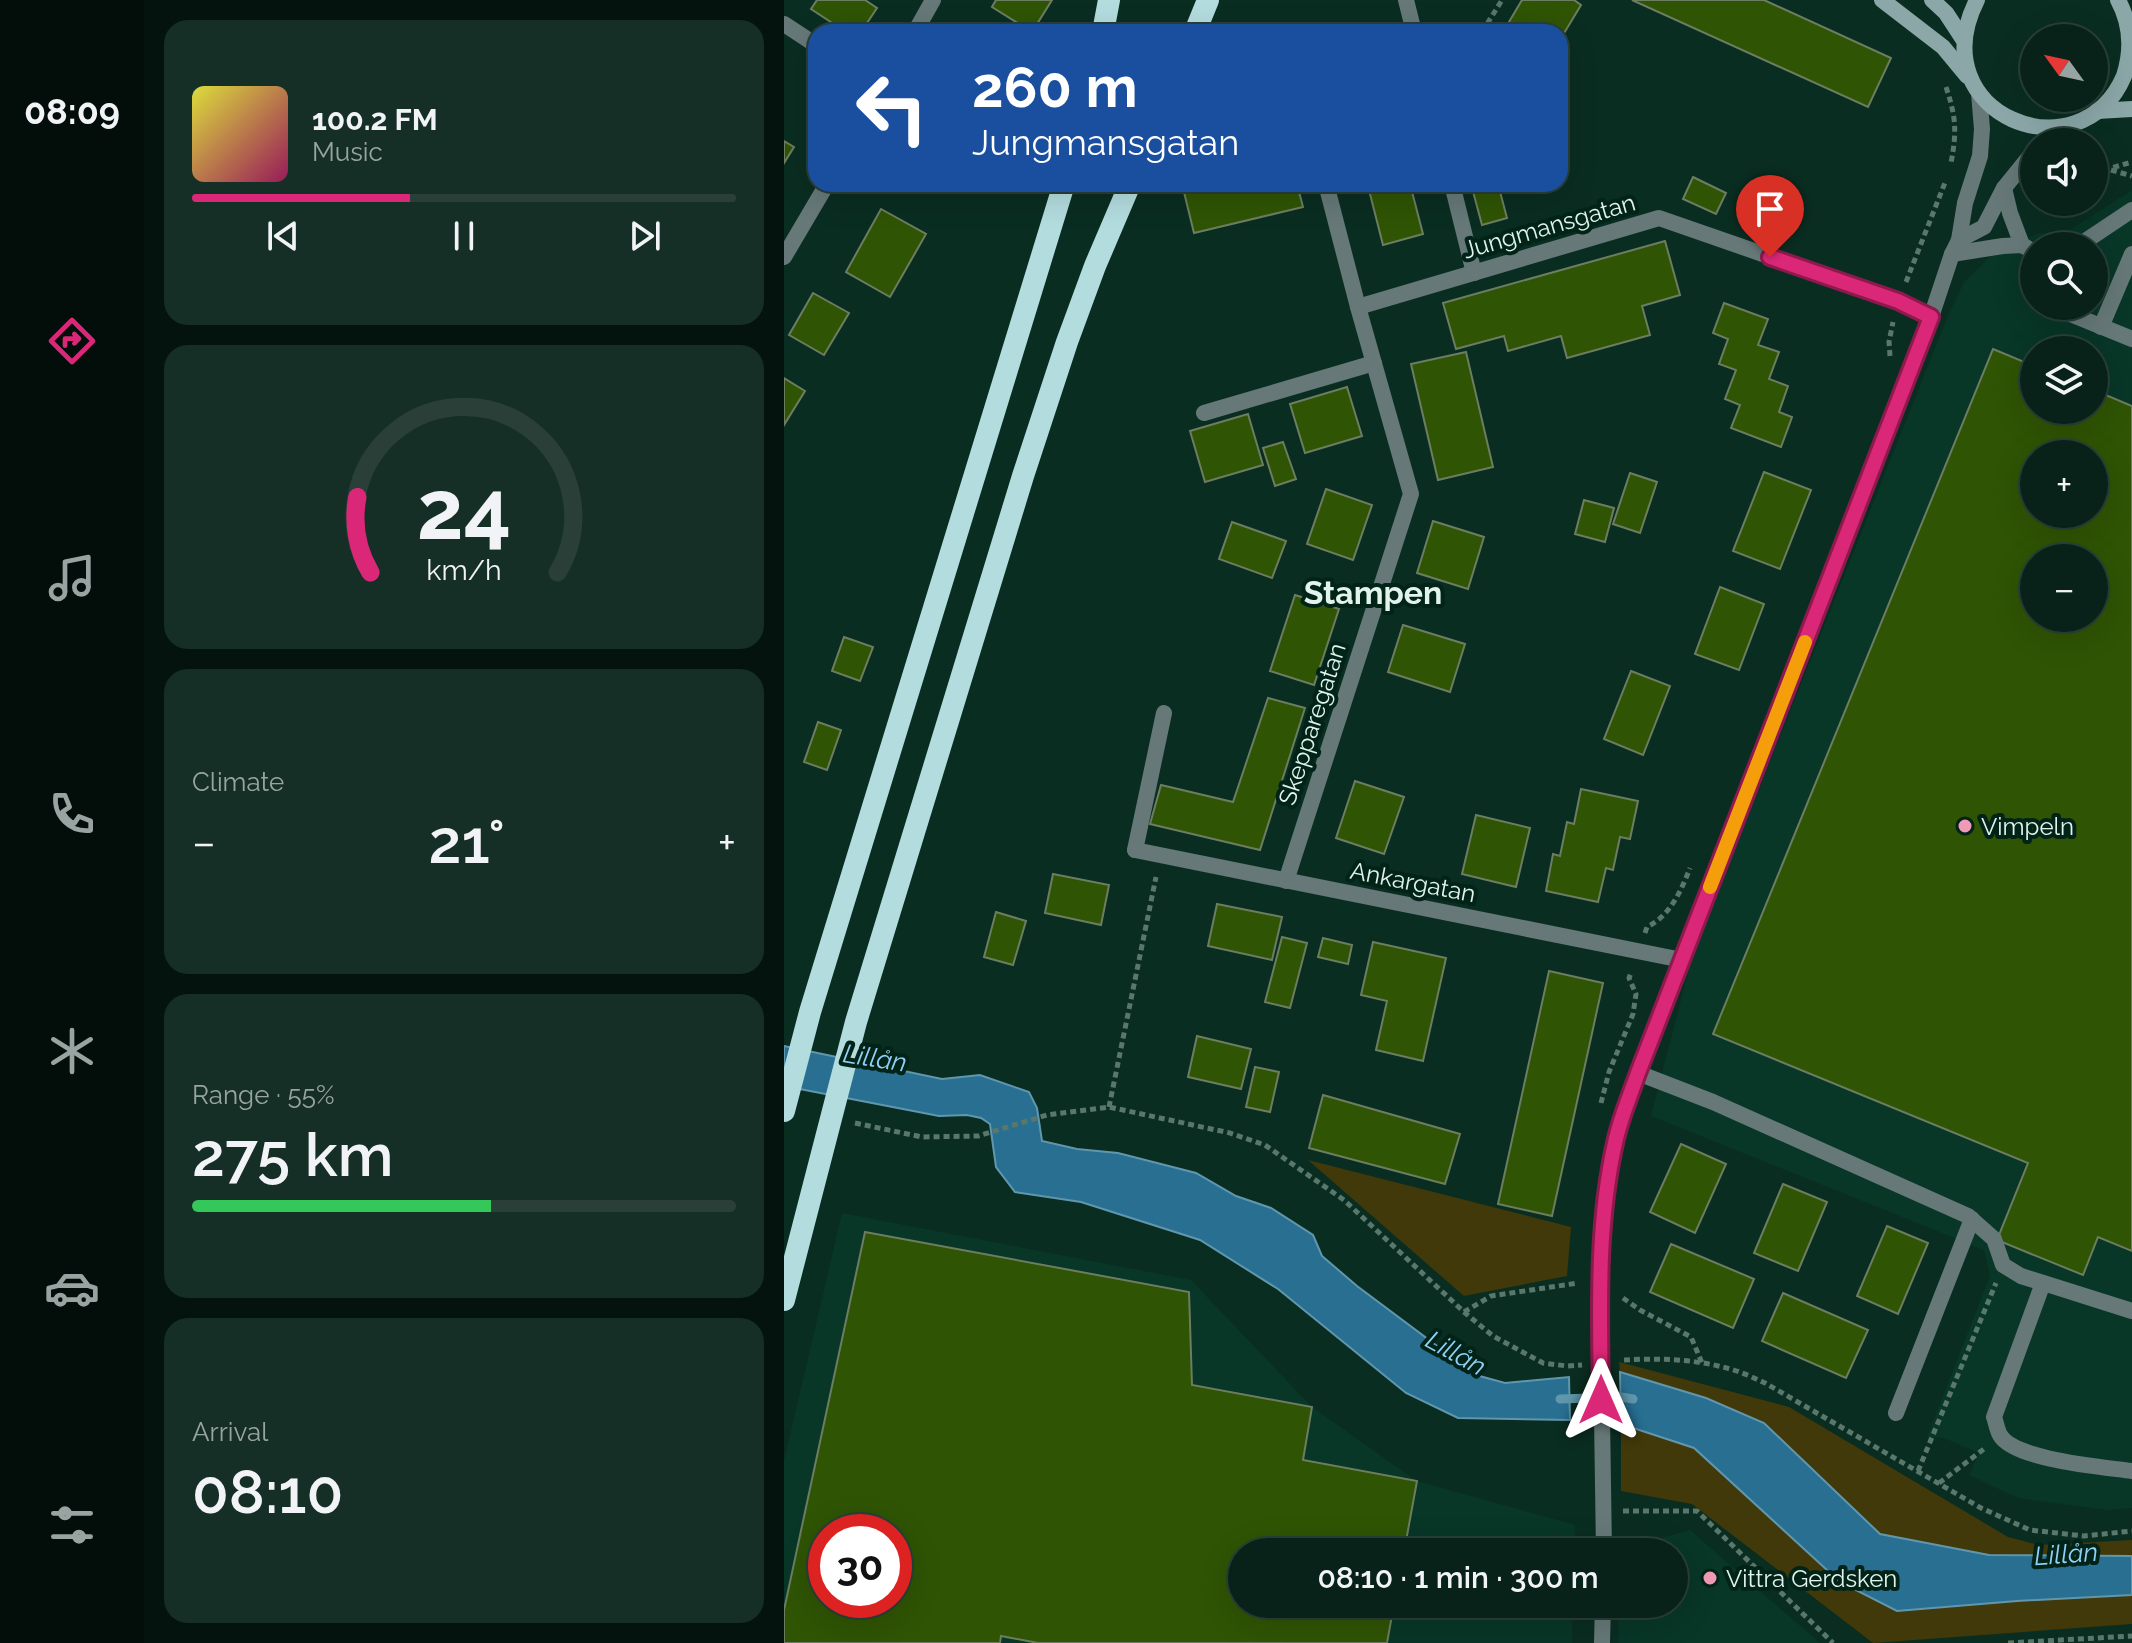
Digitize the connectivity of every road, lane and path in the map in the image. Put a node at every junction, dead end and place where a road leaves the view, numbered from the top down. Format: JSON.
{"nodes":[{"id":1,"x":933,"y":0,"type":"edge"},
{"id":2,"x":1109,"y":0,"type":"edge"},
{"id":3,"x":1208,"y":0,"type":"edge"},
{"id":4,"x":1406,"y":0,"type":"edge"},
{"id":5,"x":1502,"y":0,"type":"edge"},
{"id":6,"x":1882,"y":0,"type":"edge"},
{"id":7,"x":1932,"y":0,"type":"edge"},
{"id":8,"x":1977,"y":0,"type":"edge"},
{"id":9,"x":2123,"y":4,"type":"edge"},
{"id":10,"x":784,"y":24,"type":"edge"},
{"id":11,"x":920,"y":24,"type":"edge"},
{"id":12,"x":1104,"y":24,"type":"edge"},
{"id":13,"x":1198,"y":24,"type":"edge"},
{"id":14,"x":1412,"y":24,"type":"edge"},
{"id":15,"x":1487,"y":24,"type":"edge"},
{"id":16,"x":1963,"y":39,"type":"junction"},
{"id":17,"x":808,"y":40,"type":"edge"},
{"id":18,"x":1942,"y":76,"type":"dead end"},
{"id":19,"x":1975,"y":87,"type":"junction"},
{"id":20,"x":2108,"y":102,"type":"edge"},
{"id":21,"x":2132,"y":109,"type":"edge"},
{"id":22,"x":2108,"y":110,"type":"edge"},
{"id":23,"x":2095,"y":112,"type":"edge"},
{"id":24,"x":2074,"y":124,"type":"junction"},
{"id":25,"x":2068,"y":128,"type":"edge"},
{"id":26,"x":2132,"y":162,"type":"edge"},
{"id":27,"x":2020,"y":168,"type":"edge"},
{"id":28,"x":2110,"y":170,"type":"joint"},
{"id":29,"x":2132,"y":176,"type":"edge"},
{"id":30,"x":2004,"y":188,"type":"junction"},
{"id":31,"x":822,"y":192,"type":"edge"},
{"id":32,"x":1062,"y":192,"type":"edge"},
{"id":33,"x":1127,"y":192,"type":"edge"},
{"id":34,"x":1328,"y":192,"type":"edge"},
{"id":35,"x":1454,"y":192,"type":"edge"},
{"id":36,"x":2132,"y":210,"type":"edge"},
{"id":37,"x":2099,"y":232,"type":"edge"},
{"id":38,"x":2020,"y":233,"type":"edge"},
{"id":39,"x":1956,"y":247,"type":"junction"},
{"id":40,"x":2020,"y":248,"type":"edge"},
{"id":41,"x":2132,"y":254,"type":"edge"},
{"id":42,"x":784,"y":257,"type":"edge"},
{"id":43,"x":1474,"y":273,"type":"junction"},
{"id":44,"x":1898,"y":301,"type":"junction"},
{"id":45,"x":1358,"y":307,"type":"junction"},
{"id":46,"x":1931,"y":317,"type":"junction"},
{"id":47,"x":2084,"y":320,"type":"edge"},
{"id":48,"x":2101,"y":327,"type":"junction"},
{"id":49,"x":2132,"y":339,"type":"edge"},
{"id":50,"x":1374,"y":363,"type":"junction"},
{"id":51,"x":1204,"y":413,"type":"dead end"},
{"id":52,"x":1164,"y":713,"type":"dead end"},
{"id":53,"x":1160,"y":855,"type":"junction"},
{"id":54,"x":1286,"y":881,"type":"junction"},
{"id":55,"x":1682,"y":960,"type":"junction"},
{"id":56,"x":1638,"y":1073,"type":"junction"},
{"id":57,"x":1109,"y":1107,"type":"dead end"},
{"id":58,"x":784,"y":1111,"type":"edge"},
{"id":59,"x":1047,"y":1115,"type":"dead end"},
{"id":60,"x":846,"y":1121,"type":"dead end"},
{"id":61,"x":1972,"y":1219,"type":"junction"},
{"id":62,"x":2003,"y":1265,"type":"junction"},
{"id":63,"x":1600,"y":1281,"type":"junction"},
{"id":64,"x":2043,"y":1283,"type":"junction"},
{"id":65,"x":784,"y":1300,"type":"edge"},
{"id":66,"x":2132,"y":1311,"type":"edge"},
{"id":67,"x":1464,"y":1312,"type":"dead end"},
{"id":68,"x":1702,"y":1363,"type":"dead end"},
{"id":69,"x":1896,"y":1413,"type":"dead end"},
{"id":70,"x":2000,"y":1436,"type":"junction"},
{"id":71,"x":1918,"y":1471,"type":"dead end"},
{"id":72,"x":2132,"y":1471,"type":"edge"},
{"id":73,"x":1939,"y":1483,"type":"dead end"},
{"id":74,"x":1604,"y":1511,"type":"junction"},
{"id":75,"x":1604,"y":1538,"type":"edge"},
{"id":76,"x":1603,"y":1618,"type":"edge"},
{"id":77,"x":2132,"y":1636,"type":"edge"},
{"id":78,"x":1602,"y":1643,"type":"edge"},
{"id":79,"x":1833,"y":1643,"type":"edge"},
{"id":80,"x":2008,"y":1643,"type":"edge"}],
"edges":[{"from":1,"to":11,"type":"street"},
{"from":2,"to":12,"type":"highway"},
{"from":3,"to":13,"type":"highway"},
{"from":4,"to":14,"type":"street"},
{"from":5,"to":15,"type":"path"},
{"from":6,"to":19,"type":"main road"},
{"from":7,"to":16,"type":"main road"},
{"from":8,"to":16,"type":"main road"},
{"from":9,"to":20,"type":"main road"},
{"from":10,"to":17,"type":"street"},
{"from":16,"to":19,"type":"main road"},
{"from":18,"to":44,"type":"path"},
{"from":19,"to":24,"type":"main road"},
{"from":19,"to":39,"type":"street"},
{"from":21,"to":22,"type":"main road"},
{"from":23,"to":24,"type":"main road"},
{"from":24,"to":25,"type":"street"},
{"from":26,"to":28,"type":"path"},
{"from":27,"to":30,"type":"street"},
{"from":28,"to":29,"type":"path"},
{"from":30,"to":38,"type":"street"},
{"from":30,"to":39,"type":"street"},
{"from":31,"to":42,"type":"street"},
{"from":32,"to":58,"type":"highway"},
{"from":33,"to":65,"type":"highway"},
{"from":34,"to":45,"type":"street","name":"Skepparegatan"},
{"from":35,"to":43,"type":"street"},
{"from":36,"to":37,"type":"street"},
{"from":39,"to":40,"type":"street"},
{"from":39,"to":46,"type":"street"},
{"from":41,"to":48,"type":"street"},
{"from":43,"to":44,"type":"street","name":"Jungmansgatan"},
{"from":43,"to":45,"type":"street","name":"Jungmansgatan"},
{"from":44,"to":46,"type":"street","name":"Jungmansgatan"},
{"from":45,"to":50,"type":"street","name":"Skepparegatan"},
{"from":46,"to":55,"type":"street"},
{"from":47,"to":48,"type":"street"},
{"from":48,"to":49,"type":"street"},
{"from":50,"to":51,"type":"street"},
{"from":50,"to":54,"type":"street","name":"Skepparegatan"},
{"from":52,"to":53,"type":"street","name":"Ankargatan"},
{"from":53,"to":54,"type":"street","name":"Ankargatan"},
{"from":53,"to":57,"type":"path"},
{"from":54,"to":55,"type":"street","name":"Ankargatan"},
{"from":55,"to":56,"type":"street"},
{"from":56,"to":61,"type":"street"},
{"from":56,"to":63,"type":"street"},
{"from":59,"to":60,"type":"path"},
{"from":61,"to":62,"type":"street"},
{"from":61,"to":69,"type":"street"},
{"from":62,"to":64,"type":"street"},
{"from":62,"to":71,"type":"path"},
{"from":63,"to":67,"type":"path"},
{"from":63,"to":68,"type":"path"},
{"from":63,"to":74,"type":"street"},
{"from":64,"to":66,"type":"street"},
{"from":64,"to":70,"type":"street"},
{"from":70,"to":72,"type":"street"},
{"from":70,"to":73,"type":"path"},
{"from":74,"to":75,"type":"street"},
{"from":74,"to":79,"type":"path"},
{"from":76,"to":78,"type":"street"},
{"from":77,"to":80,"type":"path"}]}
